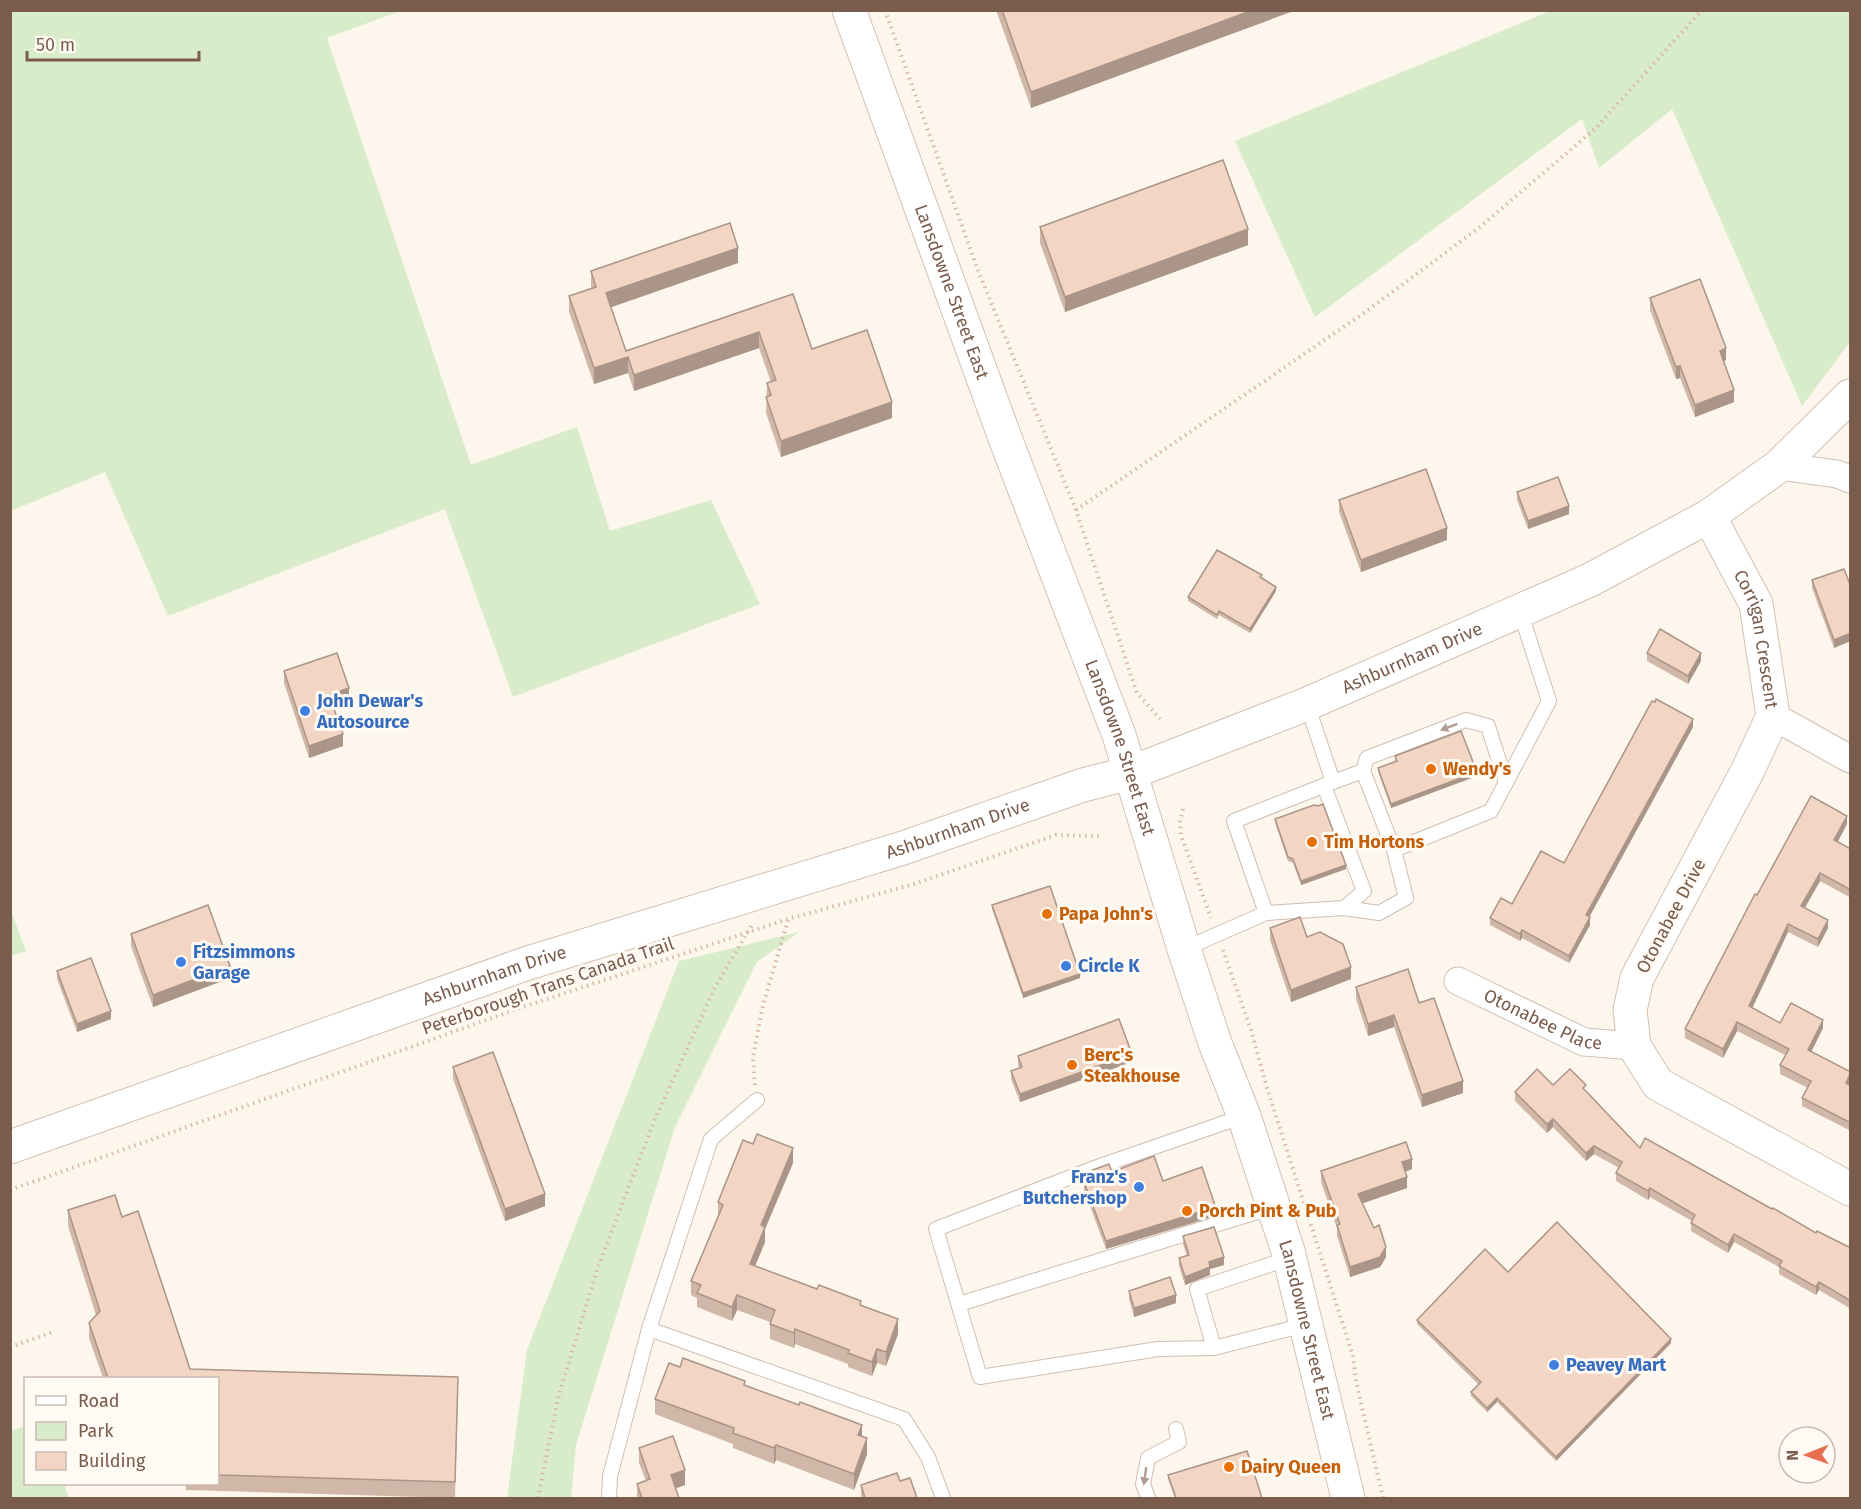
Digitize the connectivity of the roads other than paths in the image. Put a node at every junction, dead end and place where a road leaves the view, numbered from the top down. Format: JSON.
{"nodes":[{"id":1,"x":849,"y":10,"type":"edge"},
{"id":2,"x":1851,"y":396,"type":"edge"},
{"id":3,"x":1779,"y":466,"type":"junction"},
{"id":4,"x":1851,"y":479,"type":"edge"},
{"id":5,"x":1709,"y":516,"type":"junction"},
{"id":6,"x":1520,"y":611,"type":"junction"},
{"id":7,"x":1307,"y":704,"type":"junction"},
{"id":8,"x":1773,"y":716,"type":"junction"},
{"id":9,"x":1851,"y":759,"type":"edge"},
{"id":10,"x":1363,"y":771,"type":"junction"},
{"id":11,"x":1130,"y":773,"type":"junction"},
{"id":12,"x":1506,"y":783,"type":"junction"},
{"id":13,"x":1329,"y":784,"type":"junction"},
{"id":14,"x":1394,"y":850,"type":"junction"},
{"id":15,"x":1344,"y":909,"type":"junction"},
{"id":16,"x":1266,"y":913,"type":"junction"},
{"id":17,"x":1184,"y":949,"type":"junction"},
{"id":18,"x":1458,"y":981,"type":"dead end"},
{"id":19,"x":1634,"y":1046,"type":"junction"},
{"id":20,"x":757,"y":1101,"type":"road end"},
{"id":21,"x":1244,"y":1116,"type":"junction"},
{"id":22,"x":10,"y":1147,"type":"edge"},
{"id":23,"x":1851,"y":1189,"type":"edge"},
{"id":24,"x":1273,"y":1207,"type":"junction"},
{"id":25,"x":1290,"y":1258,"type":"junction"},
{"id":26,"x":958,"y":1304,"type":"junction"},
{"id":27,"x":1305,"y":1326,"type":"junction"},
{"id":28,"x":649,"y":1329,"type":"junction"},
{"id":29,"x":1214,"y":1348,"type":"junction"},
{"id":30,"x":1176,"y":1429,"type":"dead end"},
{"id":31,"x":609,"y":1498,"type":"edge"},
{"id":32,"x":943,"y":1498,"type":"edge"},
{"id":33,"x":1148,"y":1498,"type":"edge"},
{"id":34,"x":1348,"y":1498,"type":"edge"}],
"edges":[{"from":1,"to":11,"type":"main road","name":"Lansdowne Street East"},
{"from":2,"to":3,"type":"main road","name":"Ashburnham Drive"},
{"from":3,"to":4,"type":"street"},
{"from":3,"to":5,"type":"main road","name":"Ashburnham Drive"},
{"from":5,"to":6,"type":"main road","name":"Ashburnham Drive"},
{"from":5,"to":8,"type":"main road","name":"Corrigan Crescent"},
{"from":6,"to":7,"type":"main road","name":"Ashburnham Drive"},
{"from":6,"to":12,"type":"lane"},
{"from":7,"to":11,"type":"main road","name":"Ashburnham Drive"},
{"from":7,"to":13,"type":"lane"},
{"from":8,"to":9,"type":"street","name":"Corrigan Crescent"},
{"from":8,"to":19,"type":"main road","name":"Otonabee Drive"},
{"from":12,"to":10,"type":"lane","one_way":true},
{"from":10,"to":13,"type":"lane"},
{"from":10,"to":14,"type":"lane"},
{"from":11,"to":17,"type":"main road","name":"Lansdowne Street East"},
{"from":11,"to":22,"type":"main road","name":"Ashburnham Drive"},
{"from":12,"to":14,"type":"lane"},
{"from":13,"to":15,"type":"lane"},
{"from":13,"to":16,"type":"lane"},
{"from":14,"to":15,"type":"lane"},
{"from":15,"to":16,"type":"lane"},
{"from":16,"to":17,"type":"lane"},
{"from":17,"to":21,"type":"main road","name":"Lansdowne Street East"},
{"from":18,"to":19,"type":"street","name":"Otonabee Place"},
{"from":19,"to":23,"type":"main road","name":"Otonabee Drive"},
{"from":20,"to":28,"type":"lane"},
{"from":21,"to":24,"type":"main road","name":"Lansdowne Street East"},
{"from":21,"to":26,"type":"lane"},
{"from":24,"to":25,"type":"main road","name":"Lansdowne Street East"},
{"from":24,"to":26,"type":"lane"},
{"from":25,"to":27,"type":"main road","name":"Lansdowne Street East"},
{"from":25,"to":29,"type":"lane"},
{"from":26,"to":29,"type":"lane"},
{"from":27,"to":29,"type":"lane"},
{"from":27,"to":34,"type":"main road","name":"Lansdowne Street East"},
{"from":28,"to":31,"type":"lane"},
{"from":28,"to":32,"type":"lane"},
{"from":30,"to":33,"type":"lane","one_way":true}]}
